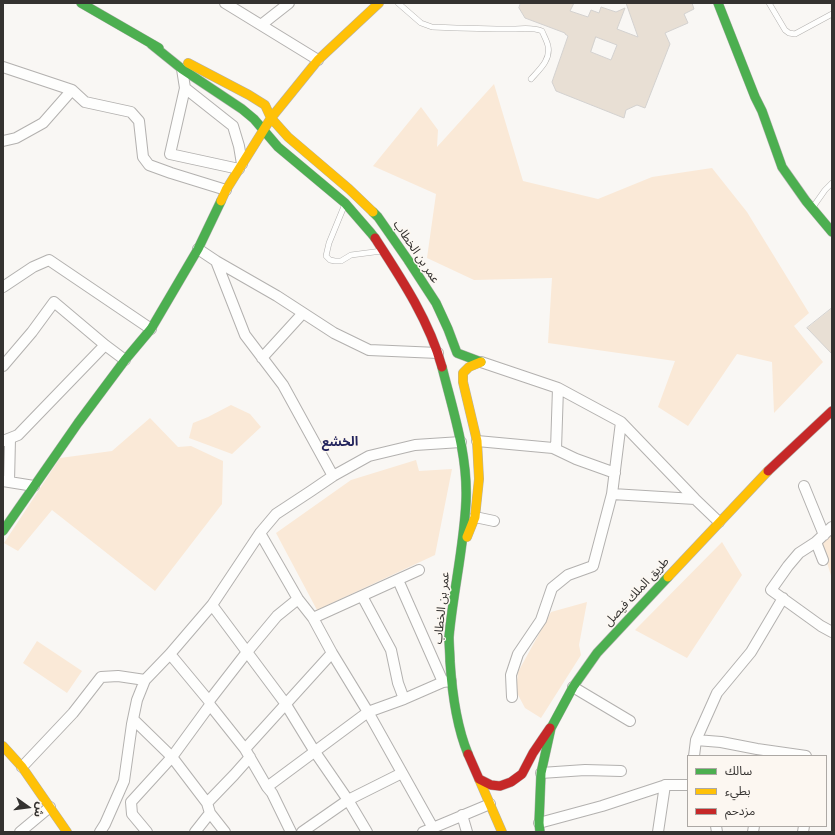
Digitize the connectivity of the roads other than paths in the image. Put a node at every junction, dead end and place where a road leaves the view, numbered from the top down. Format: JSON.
{"nodes":[{"id":1,"x":81,"y":3,"type":"edge"},
{"id":2,"x":225,"y":3,"type":"edge"},
{"id":3,"x":289,"y":3,"type":"edge"},
{"id":4,"x":398,"y":3,"type":"edge"},
{"id":5,"x":769,"y":3,"type":"edge"},
{"id":6,"x":378,"y":4,"type":"edge"},
{"id":7,"x":720,"y":5,"type":"edge"},
{"id":8,"x":832,"y":14,"type":"edge"},
{"id":9,"x":261,"y":25,"type":"junction"},
{"id":10,"x":151,"y":44,"type":"junction"},
{"id":11,"x":318,"y":60,"type":"junction"},
{"id":12,"x":3,"y":67,"type":"edge"},
{"id":13,"x":182,"y":69,"type":"junction"},
{"id":14,"x":531,"y":79,"type":"dead end"},
{"id":15,"x":184,"y":88,"type":"junction"},
{"id":16,"x":72,"y":90,"type":"junction"},
{"id":17,"x":271,"y":118,"type":"junction"},
{"id":18,"x":263,"y":130,"type":"junction"},
{"id":19,"x":3,"y":141,"type":"edge"},
{"id":20,"x":240,"y":167,"type":"junction"},
{"id":21,"x":832,"y":182,"type":"edge"},
{"id":22,"x":226,"y":190,"type":"junction"},
{"id":23,"x":345,"y":203,"type":"junction"},
{"id":24,"x":812,"y":208,"type":"junction"},
{"id":25,"x":832,"y":232,"type":"edge"},
{"id":26,"x":198,"y":249,"type":"junction"},
{"id":27,"x":383,"y":251,"type":"junction"},
{"id":28,"x":216,"y":261,"type":"junction"},
{"id":29,"x":3,"y":287,"type":"edge"},
{"id":30,"x":303,"y":313,"type":"junction"},
{"id":31,"x":150,"y":329,"type":"junction"},
{"id":32,"x":104,"y":345,"type":"junction"},
{"id":33,"x":438,"y":353,"type":"junction"},
{"id":34,"x":262,"y":358,"type":"junction"},
{"id":35,"x":125,"y":360,"type":"junction"},
{"id":36,"x":482,"y":362,"type":"junction"},
{"id":37,"x":3,"y":366,"type":"edge"},
{"id":38,"x":558,"y":388,"type":"junction"},
{"id":39,"x":832,"y":411,"type":"edge"},
{"id":40,"x":621,"y":422,"type":"junction"},
{"id":41,"x":6,"y":440,"type":"edge"},
{"id":42,"x":478,"y":441,"type":"junction"},
{"id":43,"x":461,"y":442,"type":"junction"},
{"id":44,"x":556,"y":449,"type":"junction"},
{"id":45,"x":615,"y":473,"type":"junction"},
{"id":46,"x":333,"y":476,"type":"junction"},
{"id":47,"x":6,"y":481,"type":"edge"},
{"id":48,"x":34,"y":486,"type":"junction"},
{"id":49,"x":804,"y":486,"type":"dead end"},
{"id":50,"x":612,"y":494,"type":"junction"},
{"id":51,"x":695,"y":499,"type":"junction"},
{"id":52,"x":475,"y":517,"type":"junction"},
{"id":53,"x":494,"y":521,"type":"dead end"},
{"id":54,"x":719,"y":522,"type":"junction"},
{"id":55,"x":832,"y":527,"type":"edge"},
{"id":56,"x":3,"y":531,"type":"edge"},
{"id":57,"x":260,"y":533,"type":"junction"},
{"id":58,"x":824,"y":534,"type":"junction"},
{"id":59,"x":816,"y":542,"type":"junction"},
{"id":60,"x":461,"y":554,"type":"junction"},
{"id":61,"x":823,"y":560,"type":"dead end"},
{"id":62,"x":419,"y":570,"type":"dead end"},
{"id":63,"x":398,"y":580,"type":"junction"},
{"id":64,"x":362,"y":596,"type":"junction"},
{"id":65,"x":298,"y":598,"type":"junction"},
{"id":66,"x":783,"y":598,"type":"junction"},
{"id":67,"x":212,"y":605,"type":"junction"},
{"id":68,"x":313,"y":618,"type":"junction"},
{"id":69,"x":832,"y":632,"type":"edge"},
{"id":70,"x":247,"y":652,"type":"junction"},
{"id":71,"x":332,"y":653,"type":"junction"},
{"id":72,"x":170,"y":654,"type":"junction"},
{"id":73,"x":145,"y":680,"type":"junction"},
{"id":74,"x":447,"y":682,"type":"junction"},
{"id":75,"x":572,"y":687,"type":"junction"},
{"id":76,"x":512,"y":697,"type":"dead end"},
{"id":77,"x":404,"y":699,"type":"junction"},
{"id":78,"x":209,"y":703,"type":"junction"},
{"id":79,"x":285,"y":703,"type":"junction"},
{"id":80,"x":368,"y":712,"type":"junction"},
{"id":81,"x":133,"y":719,"type":"junction"},
{"id":82,"x":630,"y":721,"type":"dead end"},
{"id":83,"x":550,"y":728,"type":"junction"},
{"id":84,"x":696,"y":740,"type":"junction"},
{"id":85,"x":3,"y":746,"type":"edge"},
{"id":86,"x":315,"y":752,"type":"junction"},
{"id":87,"x":248,"y":753,"type":"junction"},
{"id":88,"x":761,"y":753,"type":"edge"},
{"id":89,"x":694,"y":755,"type":"edge"},
{"id":90,"x":791,"y":755,"type":"edge"},
{"id":91,"x":172,"y":757,"type":"junction"},
{"id":92,"x":22,"y":767,"type":"junction"},
{"id":93,"x":621,"y":771,"type":"dead end"},
{"id":94,"x":402,"y":773,"type":"junction"},
{"id":95,"x":541,"y":773,"type":"junction"},
{"id":96,"x":480,"y":779,"type":"junction"},
{"id":97,"x":665,"y":785,"type":"junction"},
{"id":98,"x":687,"y":785,"type":"edge"},
{"id":99,"x":267,"y":787,"type":"junction"},
{"id":100,"x":348,"y":800,"type":"junction"},
{"id":101,"x":207,"y":802,"type":"junction"},
{"id":102,"x":490,"y":804,"type":"junction"},
{"id":103,"x":50,"y":808,"type":"junction"},
{"id":104,"x":210,"y":813,"type":"junction"},
{"id":105,"x":462,"y":815,"type":"junction"},
{"id":106,"x":540,"y":827,"type":"edge"},
{"id":107,"x":428,"y":830,"type":"edge"},
{"id":108,"x":20,"y":832,"type":"edge"},
{"id":109,"x":68,"y":832,"type":"edge"},
{"id":110,"x":100,"y":832,"type":"edge"},
{"id":111,"x":147,"y":832,"type":"edge"},
{"id":112,"x":195,"y":832,"type":"edge"},
{"id":113,"x":225,"y":832,"type":"edge"},
{"id":114,"x":292,"y":832,"type":"edge"},
{"id":115,"x":302,"y":832,"type":"edge"},
{"id":116,"x":367,"y":832,"type":"edge"},
{"id":117,"x":467,"y":832,"type":"edge"},
{"id":118,"x":502,"y":832,"type":"edge"},
{"id":119,"x":658,"y":832,"type":"edge"}],
"edges":[{"from":1,"to":10,"type":"street","name":"عمر بن الخطاب"},
{"from":2,"to":9,"type":"street"},
{"from":3,"to":9,"type":"street"},
{"from":4,"to":14,"type":"lane"},
{"from":5,"to":8,"type":"lane"},
{"from":6,"to":11,"type":"street"},
{"from":7,"to":24,"type":"street"},
{"from":9,"to":11,"type":"street"},
{"from":10,"to":13,"type":"street","name":"عمر بن الخطاب"},
{"from":10,"to":17,"type":"street","name":"عمر بن الخطاب"},
{"from":11,"to":17,"type":"street"},
{"from":12,"to":16,"type":"street"},
{"from":13,"to":15,"type":"street"},
{"from":13,"to":18,"type":"street","name":"عمر بن الخطاب"},
{"from":15,"to":20,"type":"street"},
{"from":15,"to":20,"type":"street"},
{"from":16,"to":19,"type":"street"},
{"from":16,"to":22,"type":"street"},
{"from":17,"to":18,"type":"street"},
{"from":17,"to":36,"type":"street","name":"عمر بن الخطاب"},
{"from":18,"to":20,"type":"street"},
{"from":18,"to":23,"type":"street","name":"عمر بن الخطاب"},
{"from":20,"to":22,"type":"street"},
{"from":21,"to":24,"type":"lane"},
{"from":22,"to":26,"type":"street"},
{"from":23,"to":27,"type":"street","name":"عمر بن الخطاب"},
{"from":23,"to":27,"type":"lane"},
{"from":24,"to":25,"type":"street"},
{"from":26,"to":28,"type":"street"},
{"from":26,"to":31,"type":"street"},
{"from":27,"to":33,"type":"street","name":"عمر بن الخطاب"},
{"from":28,"to":30,"type":"street"},
{"from":28,"to":34,"type":"street"},
{"from":29,"to":31,"type":"street"},
{"from":30,"to":33,"type":"street"},
{"from":30,"to":34,"type":"street"},
{"from":31,"to":35,"type":"street"},
{"from":32,"to":35,"type":"street"},
{"from":32,"to":37,"type":"street"},
{"from":32,"to":41,"type":"street"},
{"from":33,"to":43,"type":"street","name":"عمر بن الخطاب"},
{"from":34,"to":46,"type":"street"},
{"from":35,"to":48,"type":"street"},
{"from":36,"to":38,"type":"street"},
{"from":36,"to":42,"type":"street","name":"عمر بن الخطاب"},
{"from":38,"to":40,"type":"street"},
{"from":38,"to":44,"type":"street"},
{"from":39,"to":54,"type":"street","name":"طريق الملك فيصل"},
{"from":40,"to":45,"type":"street"},
{"from":40,"to":51,"type":"street"},
{"from":41,"to":47,"type":"street"},
{"from":42,"to":44,"type":"street"},
{"from":42,"to":52,"type":"street","name":"عمر بن الخطاب"},
{"from":43,"to":46,"type":"street"},
{"from":43,"to":60,"type":"street","name":"عمر بن الخطاب"},
{"from":44,"to":45,"type":"street"},
{"from":45,"to":50,"type":"street"},
{"from":46,"to":57,"type":"street"},
{"from":47,"to":48,"type":"street"},
{"from":48,"to":56,"type":"street"},
{"from":49,"to":58,"type":"street"},
{"from":50,"to":51,"type":"street"},
{"from":50,"to":76,"type":"street"},
{"from":51,"to":54,"type":"street"},
{"from":52,"to":53,"type":"street"},
{"from":52,"to":60,"type":"street","name":"عمر بن الخطاب"},
{"from":54,"to":75,"type":"street","name":"طريق الملك فيصل"},
{"from":55,"to":58,"type":"street"},
{"from":57,"to":65,"type":"street"},
{"from":57,"to":67,"type":"street"},
{"from":58,"to":59,"type":"street"},
{"from":59,"to":61,"type":"street"},
{"from":59,"to":66,"type":"street"},
{"from":60,"to":74,"type":"street","name":"عمر بن الخطاب"},
{"from":62,"to":63,"type":"street"},
{"from":63,"to":64,"type":"street"},
{"from":63,"to":74,"type":"street"},
{"from":64,"to":68,"type":"street"},
{"from":64,"to":77,"type":"street"},
{"from":65,"to":68,"type":"street"},
{"from":65,"to":70,"type":"street"},
{"from":66,"to":69,"type":"street"},
{"from":66,"to":84,"type":"street"},
{"from":67,"to":70,"type":"street"},
{"from":67,"to":72,"type":"street"},
{"from":68,"to":71,"type":"street"},
{"from":70,"to":78,"type":"street"},
{"from":70,"to":79,"type":"street"},
{"from":71,"to":79,"type":"street"},
{"from":71,"to":80,"type":"street"},
{"from":72,"to":73,"type":"street"},
{"from":72,"to":78,"type":"street"},
{"from":73,"to":81,"type":"street"},
{"from":73,"to":92,"type":"street"},
{"from":74,"to":77,"type":"street"},
{"from":74,"to":96,"type":"street","name":"عمر بن الخطاب"},
{"from":75,"to":82,"type":"street"},
{"from":75,"to":83,"type":"street","name":"طريق الملك فيصل"},
{"from":77,"to":80,"type":"street"},
{"from":78,"to":87,"type":"street"},
{"from":78,"to":91,"type":"street"},
{"from":79,"to":86,"type":"street"},
{"from":79,"to":87,"type":"street"},
{"from":80,"to":86,"type":"street"},
{"from":80,"to":94,"type":"street"},
{"from":81,"to":91,"type":"street"},
{"from":81,"to":110,"type":"street"},
{"from":83,"to":95,"type":"street","name":"طريق الملك فيصل"},
{"from":83,"to":96,"type":"street"},
{"from":84,"to":88,"type":"street"},
{"from":84,"to":89,"type":"street"},
{"from":85,"to":92,"type":"street"},
{"from":86,"to":99,"type":"street"},
{"from":86,"to":100,"type":"street"},
{"from":87,"to":99,"type":"street"},
{"from":87,"to":101,"type":"street"},
{"from":88,"to":90,"type":"street"},
{"from":91,"to":101,"type":"street"},
{"from":91,"to":111,"type":"street"},
{"from":92,"to":103,"type":"street"},
{"from":93,"to":95,"type":"street"},
{"from":94,"to":100,"type":"street"},
{"from":94,"to":107,"type":"street"},
{"from":95,"to":106,"type":"street","name":"طريق الملك فيصل"},
{"from":96,"to":102,"type":"street"},
{"from":97,"to":98,"type":"street"},
{"from":97,"to":106,"type":"street"},
{"from":97,"to":119,"type":"street"},
{"from":99,"to":114,"type":"street"},
{"from":100,"to":115,"type":"street"},
{"from":100,"to":116,"type":"street"},
{"from":101,"to":104,"type":"street"},
{"from":102,"to":105,"type":"street"},
{"from":102,"to":118,"type":"street"},
{"from":103,"to":108,"type":"street"},
{"from":103,"to":109,"type":"street"},
{"from":104,"to":112,"type":"street"},
{"from":104,"to":113,"type":"street"},
{"from":105,"to":107,"type":"street"},
{"from":105,"to":117,"type":"street"}]}
